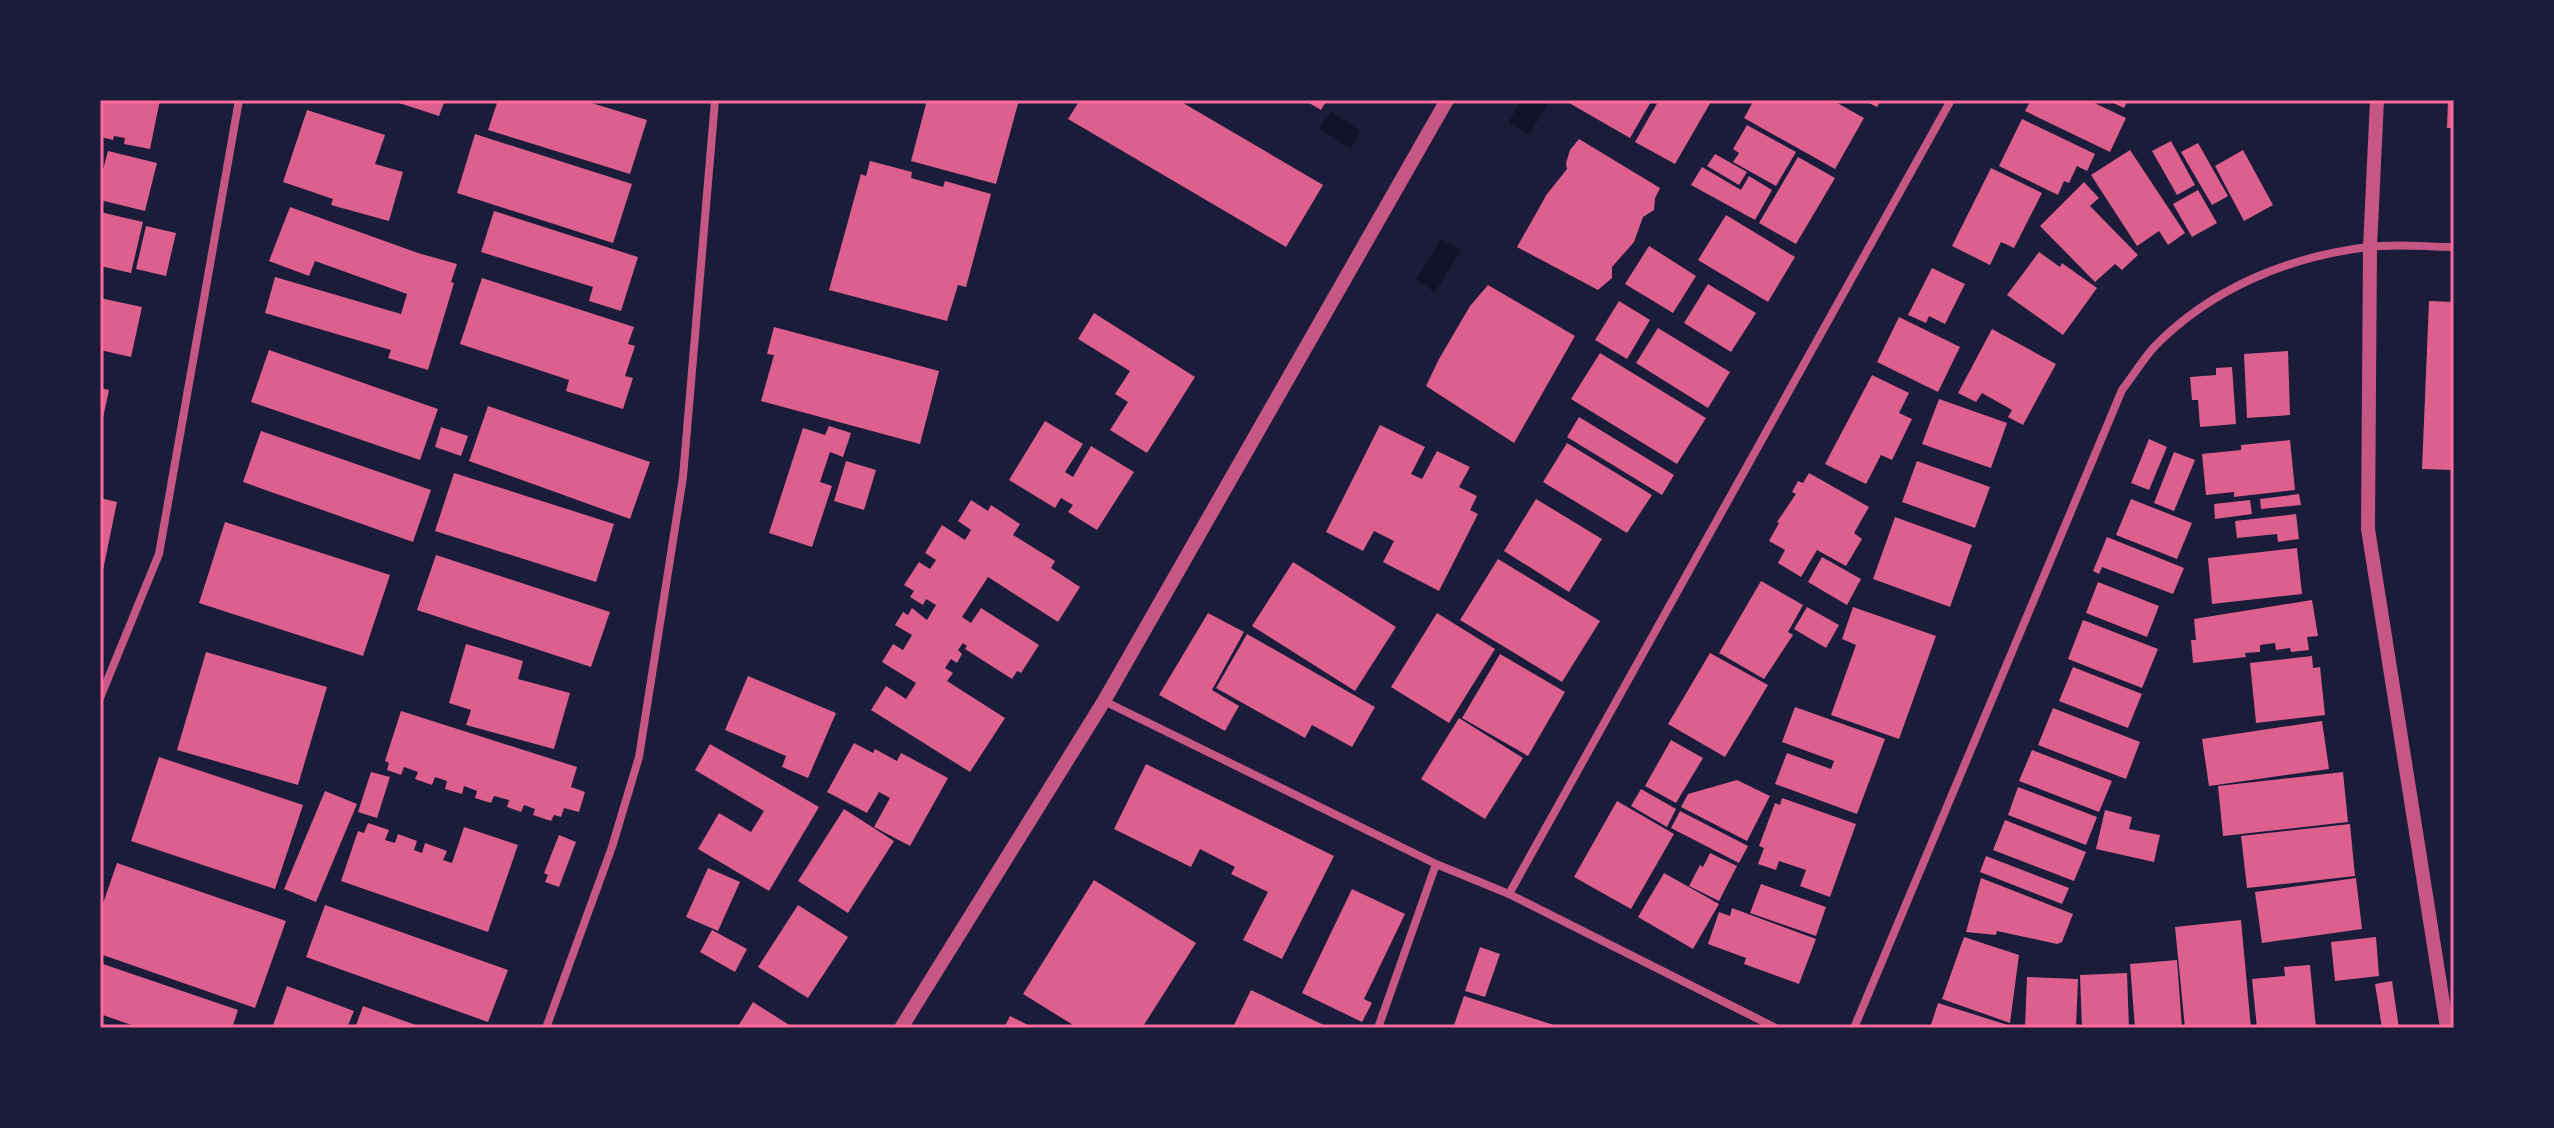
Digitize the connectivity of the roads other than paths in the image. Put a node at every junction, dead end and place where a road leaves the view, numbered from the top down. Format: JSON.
{"nodes":[{"id":1,"x":239,"y":100,"type":"edge"},
{"id":2,"x":715,"y":100,"type":"edge"},
{"id":3,"x":1447,"y":100,"type":"edge"},
{"id":4,"x":1951,"y":100,"type":"edge"},
{"id":5,"x":2377,"y":100,"type":"edge"},
{"id":6,"x":2370,"y":247,"type":"junction"},
{"id":7,"x":2454,"y":247,"type":"edge"},
{"id":8,"x":100,"y":698,"type":"edge"},
{"id":9,"x":1104,"y":701,"type":"junction"},
{"id":10,"x":1436,"y":864,"type":"junction"},
{"id":11,"x":1509,"y":894,"type":"junction"},
{"id":12,"x":546,"y":1028,"type":"edge"},
{"id":13,"x":901,"y":1028,"type":"edge"},
{"id":14,"x":1378,"y":1028,"type":"edge"},
{"id":15,"x":1776,"y":1028,"type":"edge"},
{"id":16,"x":1854,"y":1028,"type":"edge"},
{"id":17,"x":2447,"y":1028,"type":"edge"}],
"edges":[{"from":1,"to":8,"type":"street"},
{"from":2,"to":12,"type":"street"},
{"from":3,"to":9,"type":"street"},
{"from":4,"to":11,"type":"street"},
{"from":5,"to":6,"type":"street"},
{"from":6,"to":7,"type":"street"},
{"from":6,"to":16,"type":"street"},
{"from":6,"to":17,"type":"street"},
{"from":9,"to":10,"type":"street"},
{"from":9,"to":13,"type":"street"},
{"from":10,"to":11,"type":"street"},
{"from":10,"to":14,"type":"street"},
{"from":11,"to":15,"type":"street"}]}
